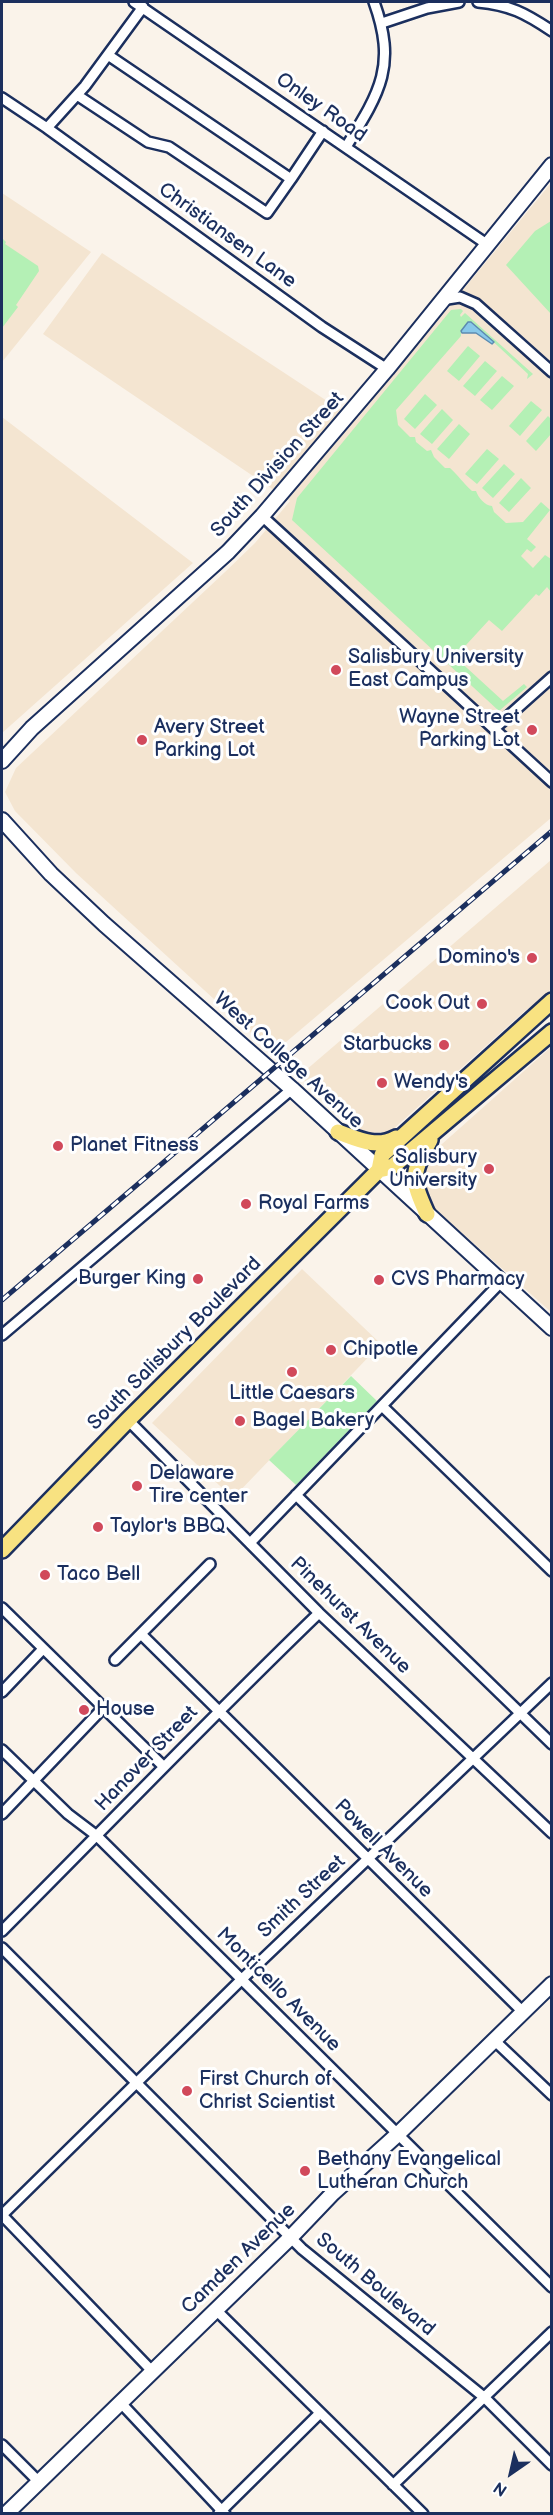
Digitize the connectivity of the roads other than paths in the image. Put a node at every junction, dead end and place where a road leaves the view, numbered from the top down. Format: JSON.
{"nodes":[{"id":1,"x":374,"y":2,"type":"edge"},
{"id":2,"x":459,"y":2,"type":"edge"},
{"id":3,"x":478,"y":2,"type":"edge"},
{"id":4,"x":139,"y":4,"type":"edge"},
{"id":5,"x":382,"y":23,"type":"junction"},
{"id":6,"x":552,"y":31,"type":"edge"},
{"id":7,"x":108,"y":55,"type":"junction"},
{"id":8,"x":76,"y":95,"type":"junction"},
{"id":9,"x":2,"y":98,"type":"edge"},
{"id":10,"x":47,"y":128,"type":"junction"},
{"id":11,"x":323,"y":131,"type":"junction"},
{"id":12,"x":346,"y":147,"type":"junction"},
{"id":13,"x":552,"y":165,"type":"edge"},
{"id":14,"x":291,"y":179,"type":"junction"},
{"id":15,"x":488,"y":245,"type":"junction"},
{"id":16,"x":441,"y":300,"type":"junction"},
{"id":17,"x":387,"y":369,"type":"junction"},
{"id":18,"x":552,"y":372,"type":"edge"},
{"id":19,"x":262,"y":516,"type":"junction"},
{"id":20,"x":552,"y":677,"type":"edge"},
{"id":21,"x":495,"y":728,"type":"junction"},
{"id":22,"x":2,"y":761,"type":"edge"},
{"id":23,"x":552,"y":782,"type":"edge"},
{"id":24,"x":2,"y":820,"type":"edge"},
{"id":25,"x":552,"y":1001,"type":"edge"},
{"id":26,"x":552,"y":1032,"type":"edge"},
{"id":27,"x":292,"y":1089,"type":"junction"},
{"id":28,"x":435,"y":1131,"type":"junction"},
{"id":29,"x":338,"y":1132,"type":"junction"},
{"id":30,"x":406,"y":1132,"type":"junction"},
{"id":31,"x":379,"y":1170,"type":"junction"},
{"id":32,"x":427,"y":1214,"type":"junction"},
{"id":33,"x":501,"y":1282,"type":"junction"},
{"id":34,"x":552,"y":1328,"type":"edge"},
{"id":35,"x":2,"y":1335,"type":"edge"},
{"id":36,"x":382,"y":1406,"type":"junction"},
{"id":37,"x":128,"y":1420,"type":"junction"},
{"id":38,"x":296,"y":1495,"type":"junction"},
{"id":39,"x":250,"y":1543,"type":"junction"},
{"id":40,"x":2,"y":1550,"type":"edge"},
{"id":41,"x":210,"y":1564,"type":"dead end"},
{"id":42,"x":552,"y":1570,"type":"edge"},
{"id":43,"x":2,"y":1608,"type":"edge"},
{"id":44,"x":319,"y":1613,"type":"junction"},
{"id":45,"x":141,"y":1634,"type":"junction"},
{"id":46,"x":43,"y":1649,"type":"junction"},
{"id":47,"x":115,"y":1660,"type":"dead end"},
{"id":48,"x":552,"y":1683,"type":"edge"},
{"id":49,"x":2,"y":1692,"type":"edge"},
{"id":50,"x":104,"y":1707,"type":"junction"},
{"id":51,"x":219,"y":1710,"type":"junction"},
{"id":52,"x":520,"y":1713,"type":"junction"},
{"id":53,"x":552,"y":1743,"type":"edge"},
{"id":54,"x":2,"y":1750,"type":"edge"},
{"id":55,"x":471,"y":1759,"type":"junction"},
{"id":56,"x":164,"y":1767,"type":"junction"},
{"id":57,"x":32,"y":1781,"type":"junction"},
{"id":58,"x":2,"y":1814,"type":"edge"},
{"id":59,"x":552,"y":1833,"type":"edge"},
{"id":60,"x":98,"y":1836,"type":"junction"},
{"id":61,"x":368,"y":1860,"type":"junction"},
{"id":62,"x":2,"y":1931,"type":"edge"},
{"id":63,"x":2,"y":1948,"type":"edge"},
{"id":64,"x":242,"y":1979,"type":"junction"},
{"id":65,"x":552,"y":1984,"type":"edge"},
{"id":66,"x":523,"y":2012,"type":"junction"},
{"id":67,"x":494,"y":2040,"type":"junction"},
{"id":68,"x":137,"y":2084,"type":"junction"},
{"id":69,"x":552,"y":2095,"type":"edge"},
{"id":70,"x":398,"y":2134,"type":"junction"},
{"id":71,"x":2,"y":2215,"type":"edge"},
{"id":72,"x":291,"y":2237,"type":"junction"},
{"id":73,"x":552,"y":2287,"type":"edge"},
{"id":74,"x":215,"y":2309,"type":"junction"},
{"id":75,"x":552,"y":2332,"type":"edge"},
{"id":76,"x":152,"y":2371,"type":"junction"},
{"id":77,"x":485,"y":2398,"type":"junction"},
{"id":78,"x":120,"y":2402,"type":"junction"},
{"id":79,"x":320,"y":2413,"type":"junction"},
{"id":80,"x":2,"y":2445,"type":"edge"},
{"id":81,"x":552,"y":2465,"type":"edge"},
{"id":82,"x":38,"y":2481,"type":"junction"},
{"id":83,"x":393,"y":2485,"type":"junction"},
{"id":84,"x":222,"y":2512,"type":"edge"},
{"id":85,"x":6,"y":2514,"type":"edge"},
{"id":86,"x":423,"y":2514,"type":"edge"}],
"edges":[{"from":1,"to":5,"type":"street"},
{"from":2,"to":5,"type":"street"},
{"from":3,"to":6,"type":"street"},
{"from":4,"to":7,"type":"street"},
{"from":4,"to":11,"type":"street","name":"Onley Road"},
{"from":5,"to":12,"type":"street"},
{"from":7,"to":8,"type":"street"},
{"from":7,"to":14,"type":"street"},
{"from":8,"to":10,"type":"street"},
{"from":8,"to":14,"type":"street"},
{"from":9,"to":10,"type":"street","name":"Christiansen Lane"},
{"from":10,"to":17,"type":"street","name":"Christiansen Lane"},
{"from":11,"to":12,"type":"street","name":"Onley Road"},
{"from":11,"to":14,"type":"street"},
{"from":12,"to":15,"type":"street","name":"Onley Road"},
{"from":13,"to":15,"type":"street","name":"South Division Street"},
{"from":15,"to":16,"type":"street","name":"South Division Street"},
{"from":16,"to":17,"type":"street","name":"South Division Street"},
{"from":16,"to":18,"type":"street"},
{"from":17,"to":19,"type":"street","name":"South Division Street"},
{"from":19,"to":21,"type":"street"},
{"from":19,"to":22,"type":"street","name":"South Division Street"},
{"from":20,"to":21,"type":"street"},
{"from":21,"to":23,"type":"street"},
{"from":24,"to":27,"type":"street","name":"West College Avenue"},
{"from":25,"to":30,"type":"main road","name":"South Salisbury Boulevard"},
{"from":26,"to":28,"type":"main road","name":"South Salisbury Boulevard"},
{"from":27,"to":29,"type":"street","name":"West College Avenue"},
{"from":27,"to":35,"type":"street"},
{"from":28,"to":31,"type":"main road","name":"South Salisbury Boulevard"},
{"from":28,"to":32,"type":"main road"},
{"from":29,"to":30,"type":"main road"},
{"from":29,"to":31,"type":"street","name":"West College Avenue"},
{"from":30,"to":31,"type":"main road","name":"South Salisbury Boulevard"},
{"from":31,"to":32,"type":"street","name":"West College Avenue"},
{"from":31,"to":37,"type":"main road","name":"South Salisbury Boulevard"},
{"from":32,"to":33,"type":"street","name":"West College Avenue"},
{"from":33,"to":34,"type":"street","name":"West College Avenue"},
{"from":33,"to":36,"type":"street"},
{"from":36,"to":38,"type":"street"},
{"from":36,"to":42,"type":"street"},
{"from":37,"to":39,"type":"street","name":"Pinehurst Avenue"},
{"from":37,"to":40,"type":"main road","name":"South Salisbury Boulevard"},
{"from":38,"to":39,"type":"street"},
{"from":38,"to":52,"type":"street"},
{"from":39,"to":44,"type":"street","name":"Pinehurst Avenue"},
{"from":41,"to":45,"type":"street"},
{"from":43,"to":46,"type":"street"},
{"from":44,"to":51,"type":"street","name":"Hanover Street"},
{"from":44,"to":55,"type":"street","name":"Pinehurst Avenue"},
{"from":45,"to":47,"type":"street"},
{"from":45,"to":51,"type":"street","name":"Powell Avenue"},
{"from":46,"to":49,"type":"street"},
{"from":46,"to":50,"type":"street"},
{"from":48,"to":52,"type":"street","name":"Smith Street"},
{"from":50,"to":56,"type":"street"},
{"from":50,"to":57,"type":"street"},
{"from":51,"to":56,"type":"street","name":"Hanover Street"},
{"from":51,"to":61,"type":"street","name":"Powell Avenue"},
{"from":52,"to":53,"type":"street"},
{"from":52,"to":55,"type":"street","name":"Smith Street"},
{"from":54,"to":57,"type":"street","name":"Monticello Avenue"},
{"from":55,"to":59,"type":"street","name":"Pinehurst Avenue"},
{"from":55,"to":61,"type":"street","name":"Smith Street"},
{"from":56,"to":60,"type":"street","name":"Hanover Street"},
{"from":57,"to":58,"type":"street"},
{"from":57,"to":60,"type":"street","name":"Monticello Avenue"},
{"from":60,"to":62,"type":"street","name":"Hanover Street"},
{"from":60,"to":64,"type":"street","name":"Monticello Avenue"},
{"from":61,"to":64,"type":"street","name":"Smith Street"},
{"from":61,"to":66,"type":"street","name":"Powell Avenue"},
{"from":63,"to":68,"type":"street","name":"South Boulevard"},
{"from":64,"to":68,"type":"street","name":"Smith Street"},
{"from":64,"to":70,"type":"street","name":"Monticello Avenue"},
{"from":65,"to":66,"type":"street","name":"Camden Avenue"},
{"from":66,"to":67,"type":"street","name":"Camden Avenue"},
{"from":67,"to":69,"type":"street"},
{"from":67,"to":70,"type":"street","name":"Camden Avenue"},
{"from":68,"to":71,"type":"street","name":"Smith Street"},
{"from":68,"to":72,"type":"street","name":"South Boulevard"},
{"from":70,"to":72,"type":"street","name":"Camden Avenue"},
{"from":70,"to":73,"type":"street","name":"Monticello Avenue"},
{"from":71,"to":76,"type":"street"},
{"from":72,"to":74,"type":"street","name":"Camden Avenue"},
{"from":72,"to":77,"type":"street","name":"South Boulevard"},
{"from":74,"to":76,"type":"street","name":"Camden Avenue"},
{"from":74,"to":79,"type":"street"},
{"from":75,"to":77,"type":"street"},
{"from":76,"to":78,"type":"street","name":"Camden Avenue"},
{"from":77,"to":81,"type":"street","name":"South Boulevard"},
{"from":77,"to":83,"type":"street"},
{"from":78,"to":82,"type":"street","name":"Camden Avenue"},
{"from":78,"to":84,"type":"street"},
{"from":79,"to":83,"type":"street"},
{"from":79,"to":84,"type":"street"},
{"from":80,"to":82,"type":"street"},
{"from":82,"to":85,"type":"street","name":"Camden Avenue"},
{"from":83,"to":86,"type":"street"}]}
